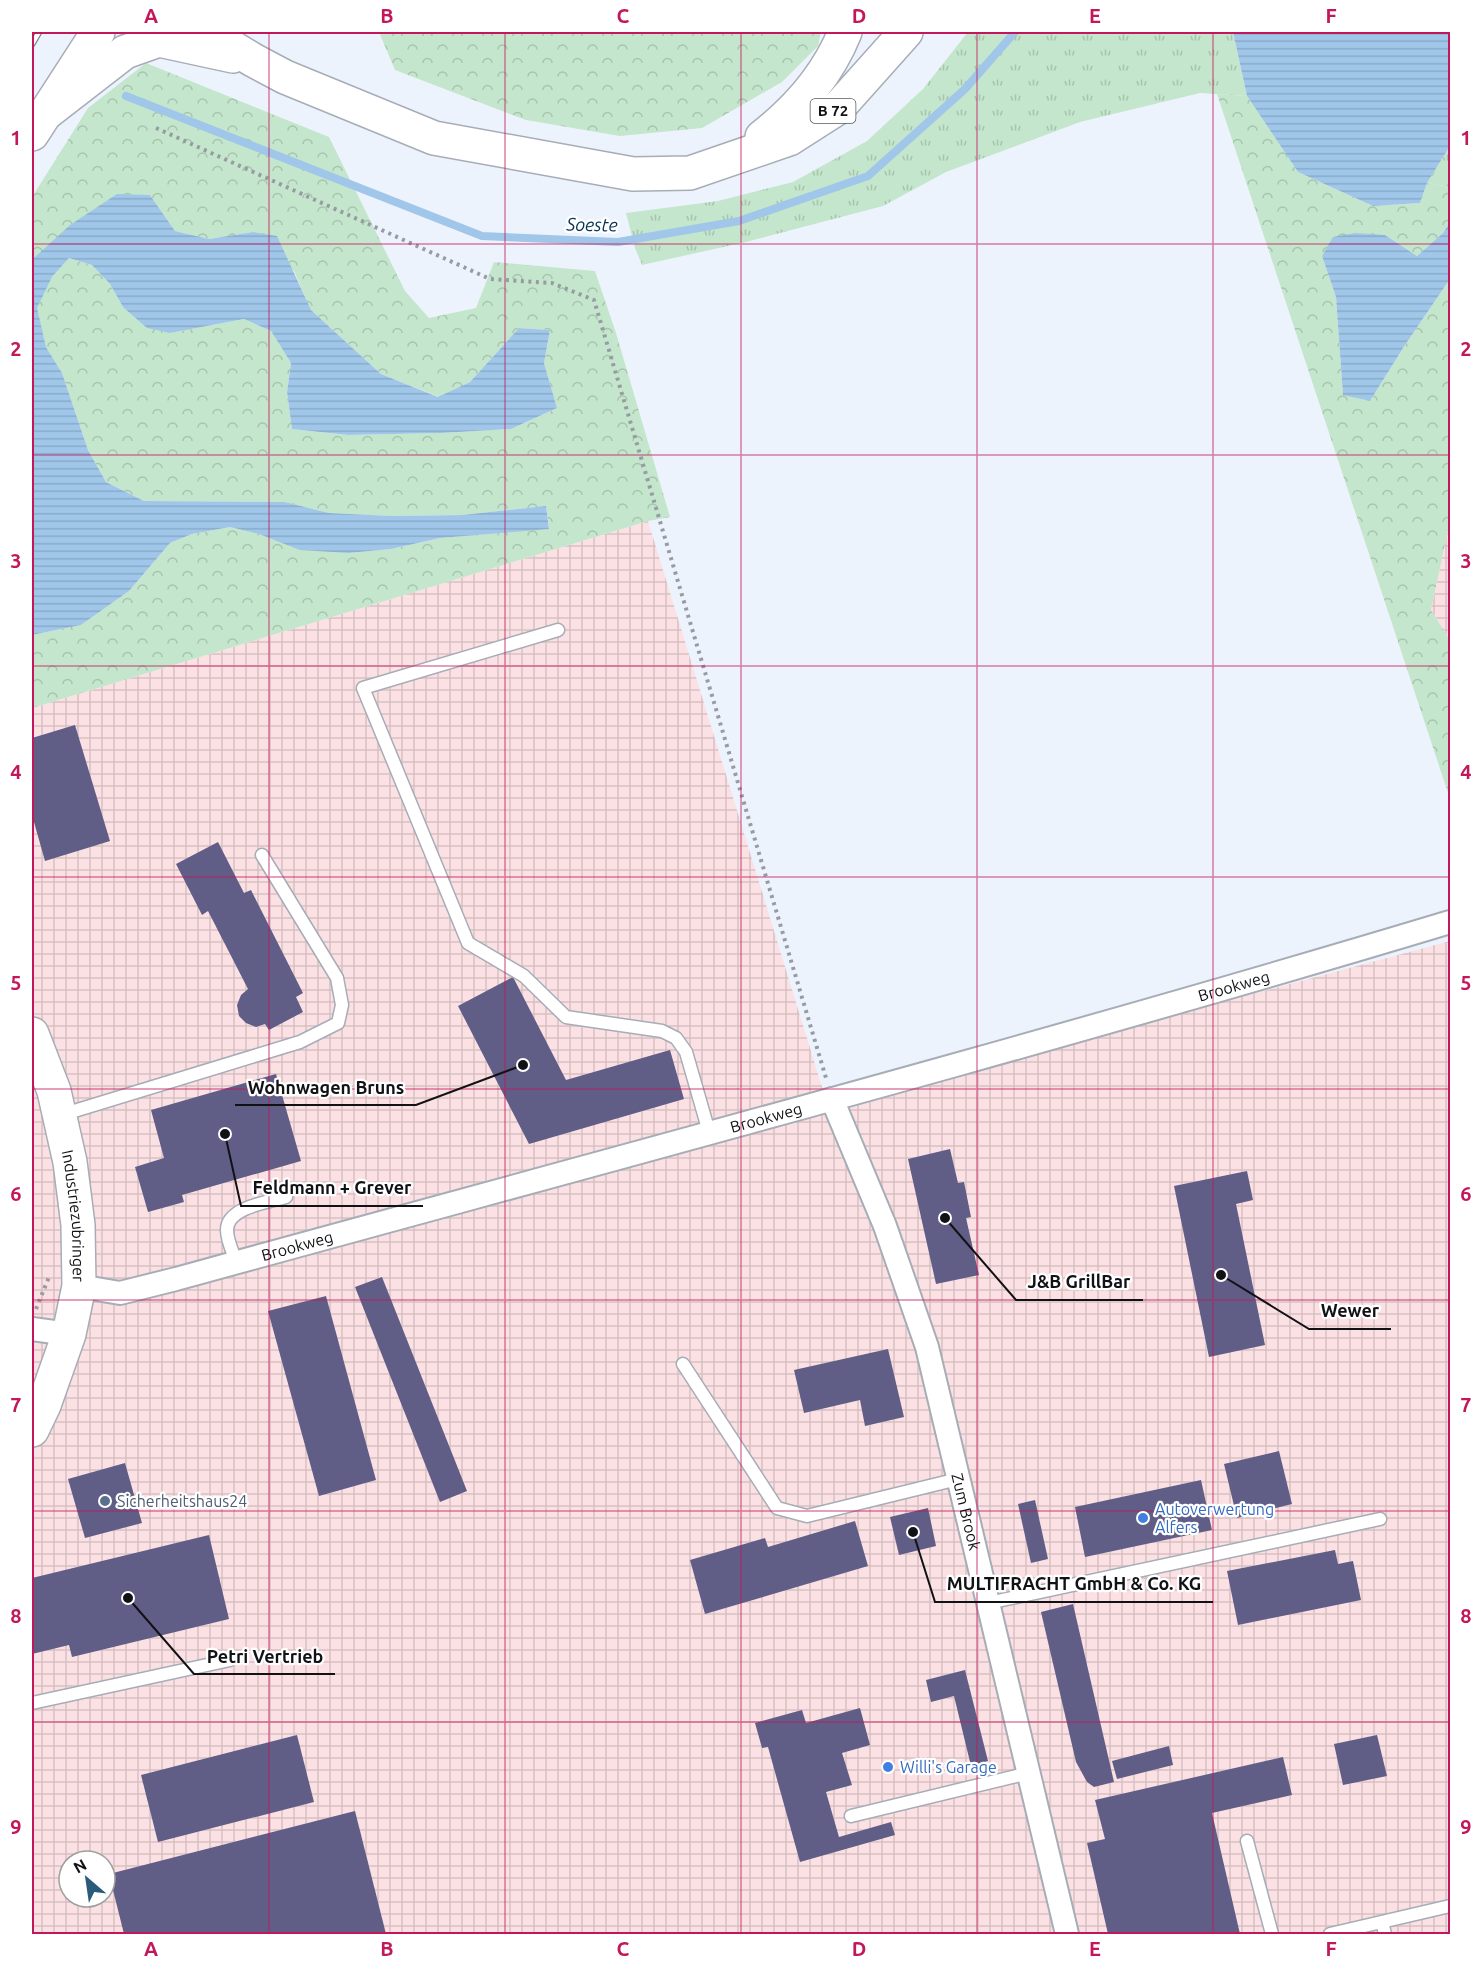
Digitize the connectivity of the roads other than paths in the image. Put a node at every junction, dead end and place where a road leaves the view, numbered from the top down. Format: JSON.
{"nodes":[{"id":1,"x":98,"y":32,"type":"edge"},
{"id":2,"x":207,"y":32,"type":"edge"},
{"id":3,"x":845,"y":32,"type":"edge"},
{"id":4,"x":906,"y":32,"type":"edge"},
{"id":5,"x":253,"y":60,"type":"junction"},
{"id":6,"x":38,"y":124,"type":"edge"},
{"id":7,"x":736,"y":156,"type":"junction"},
{"id":8,"x":558,"y":630,"type":"dead end"},
{"id":9,"x":262,"y":855,"type":"dead end"},
{"id":10,"x":1450,"y":922,"type":"edge"},
{"id":11,"x":32,"y":1034,"type":"edge"},
{"id":12,"x":832,"y":1099,"type":"junction"},
{"id":13,"x":59,"y":1115,"type":"junction"},
{"id":14,"x":709,"y":1132,"type":"junction"},
{"id":15,"x":286,"y":1197,"type":"dead end"},
{"id":16,"x":236,"y":1262,"type":"junction"},
{"id":17,"x":79,"y":1286,"type":"junction"},
{"id":18,"x":32,"y":1329,"type":"edge"},
{"id":19,"x":69,"y":1334,"type":"junction"},
{"id":20,"x":683,"y":1364,"type":"dead end"},
{"id":21,"x":34,"y":1418,"type":"edge"},
{"id":22,"x":958,"y":1479,"type":"junction"},
{"id":23,"x":1380,"y":1519,"type":"dead end"},
{"id":24,"x":988,"y":1603,"type":"junction"},
{"id":25,"x":230,"y":1660,"type":"dead end"},
{"id":26,"x":32,"y":1703,"type":"edge"},
{"id":27,"x":1029,"y":1773,"type":"junction"},
{"id":28,"x":850,"y":1816,"type":"dead end"},
{"id":29,"x":1247,"y":1841,"type":"dead end"},
{"id":30,"x":1450,"y":1906,"type":"edge"},
{"id":31,"x":1384,"y":1928,"type":"edge"},
{"id":32,"x":1067,"y":1935,"type":"edge"},
{"id":33,"x":1272,"y":1935,"type":"edge"},
{"id":34,"x":1330,"y":1935,"type":"edge"}],
"edges":[{"from":1,"to":6,"type":"main road"},
{"from":2,"to":5,"type":"main road"},
{"from":3,"to":7,"type":"main road"},
{"from":4,"to":7,"type":"main road","number":"B 72"},
{"from":5,"to":6,"type":"main road"},
{"from":5,"to":7,"type":"main road"},
{"from":8,"to":14,"type":"lane"},
{"from":9,"to":13,"type":"lane"},
{"from":10,"to":12,"type":"street","name":"Brookweg"},
{"from":11,"to":13,"type":"main road","name":"Industriezubringer"},
{"from":12,"to":14,"type":"street","name":"Brookweg"},
{"from":12,"to":22,"type":"street","name":"Zum Brook"},
{"from":13,"to":17,"type":"main road","name":"Industriezubringer"},
{"from":14,"to":16,"type":"street","name":"Brookweg"},
{"from":15,"to":16,"type":"lane"},
{"from":16,"to":17,"type":"street","name":"Brookweg"},
{"from":17,"to":19,"type":"main road","name":"Industriezubringer"},
{"from":18,"to":19,"type":"street"},
{"from":19,"to":21,"type":"main road","name":"Industriezubringer"},
{"from":20,"to":22,"type":"lane"},
{"from":22,"to":24,"type":"street","name":"Zum Brook"},
{"from":23,"to":24,"type":"lane"},
{"from":24,"to":27,"type":"street","name":"Zum Brook"},
{"from":25,"to":26,"type":"lane"},
{"from":27,"to":28,"type":"lane"},
{"from":27,"to":32,"type":"street","name":"Zum Brook"},
{"from":29,"to":33,"type":"lane"},
{"from":30,"to":31,"type":"lane"},
{"from":31,"to":34,"type":"lane"}]}
